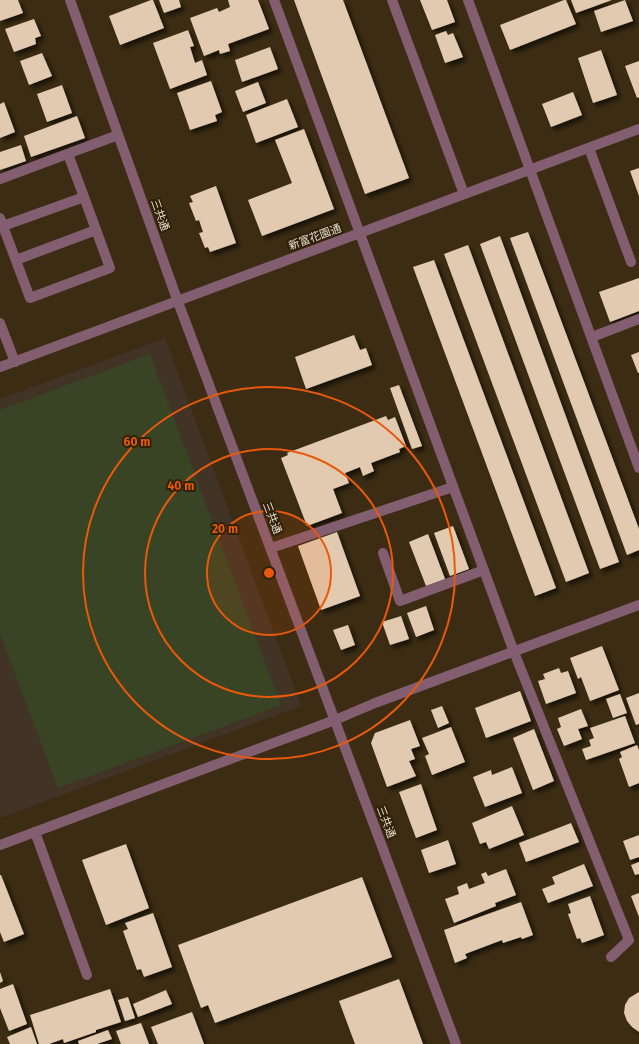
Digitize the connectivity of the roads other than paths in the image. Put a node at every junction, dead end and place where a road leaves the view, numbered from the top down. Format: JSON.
{"nodes":[{"id":1,"x":70,"y":0,"type":"edge"},
{"id":2,"x":274,"y":0,"type":"edge"},
{"id":3,"x":392,"y":0,"type":"edge"},
{"id":4,"x":468,"y":0,"type":"edge"},
{"id":5,"x":639,"y":129,"type":"edge"},
{"id":6,"x":118,"y":135,"type":"junction"},
{"id":7,"x":589,"y":148,"type":"junction"},
{"id":8,"x":68,"y":154,"type":"junction"},
{"id":9,"x":530,"y":169,"type":"junction"},
{"id":10,"x":0,"y":179,"type":"edge"},
{"id":11,"x":464,"y":194,"type":"junction"},
{"id":12,"x":84,"y":197,"type":"junction"},
{"id":13,"x":1,"y":224,"type":"edge"},
{"id":14,"x":96,"y":230,"type":"junction"},
{"id":15,"x":359,"y":234,"type":"junction"},
{"id":16,"x":16,"y":260,"type":"junction"},
{"id":17,"x":631,"y":262,"type":"dead end"},
{"id":18,"x":178,"y":302,"type":"junction"},
{"id":19,"x":639,"y":319,"type":"edge"},
{"id":20,"x":0,"y":323,"type":"edge"},
{"id":21,"x":592,"y":337,"type":"junction"},
{"id":22,"x":15,"y":362,"type":"junction"},
{"id":23,"x":0,"y":367,"type":"edge"},
{"id":24,"x":639,"y":468,"type":"edge"},
{"id":25,"x":453,"y":486,"type":"junction"},
{"id":26,"x":271,"y":548,"type":"junction"},
{"id":27,"x":383,"y":553,"type":"dead end"},
{"id":28,"x":484,"y":570,"type":"junction"},
{"id":29,"x":639,"y":605,"type":"edge"},
{"id":30,"x":514,"y":652,"type":"junction"},
{"id":31,"x":335,"y":720,"type":"junction"},
{"id":32,"x":35,"y":832,"type":"junction"},
{"id":33,"x":0,"y":845,"type":"edge"},
{"id":34,"x":611,"y":957,"type":"dead end"},
{"id":35,"x":87,"y":975,"type":"dead end"},
{"id":36,"x":456,"y":1044,"type":"edge"}],
"edges":[{"from":1,"to":6,"type":"street","name":"三共通"},
{"from":2,"to":15,"type":"street"},
{"from":3,"to":11,"type":"street"},
{"from":4,"to":9,"type":"street"},
{"from":5,"to":7,"type":"street","name":"新富花園通"},
{"from":6,"to":8,"type":"street"},
{"from":6,"to":18,"type":"street","name":"三共通"},
{"from":7,"to":9,"type":"street","name":"新富花園通"},
{"from":7,"to":17,"type":"street"},
{"from":8,"to":10,"type":"street"},
{"from":8,"to":12,"type":"street"},
{"from":9,"to":11,"type":"street","name":"新富花園通"},
{"from":9,"to":21,"type":"street"},
{"from":11,"to":15,"type":"street","name":"新富花園通"},
{"from":12,"to":13,"type":"street"},
{"from":12,"to":14,"type":"street"},
{"from":13,"to":16,"type":"street"},
{"from":14,"to":16,"type":"street"},
{"from":14,"to":16,"type":"street"},
{"from":15,"to":18,"type":"street","name":"新富花園通"},
{"from":15,"to":25,"type":"street"},
{"from":18,"to":22,"type":"street","name":"新富花園通"},
{"from":18,"to":26,"type":"street","name":"三共通"},
{"from":19,"to":21,"type":"street"},
{"from":20,"to":22,"type":"street"},
{"from":21,"to":24,"type":"street"},
{"from":22,"to":23,"type":"street","name":"新富花園通"},
{"from":25,"to":26,"type":"street"},
{"from":25,"to":28,"type":"street"},
{"from":26,"to":31,"type":"street","name":"三共通"},
{"from":27,"to":28,"type":"street"},
{"from":28,"to":30,"type":"street"},
{"from":29,"to":30,"type":"street"},
{"from":30,"to":31,"type":"street"},
{"from":30,"to":34,"type":"street"},
{"from":31,"to":32,"type":"street"},
{"from":31,"to":36,"type":"street","name":"三共通"},
{"from":32,"to":33,"type":"street"},
{"from":32,"to":35,"type":"street"}]}
